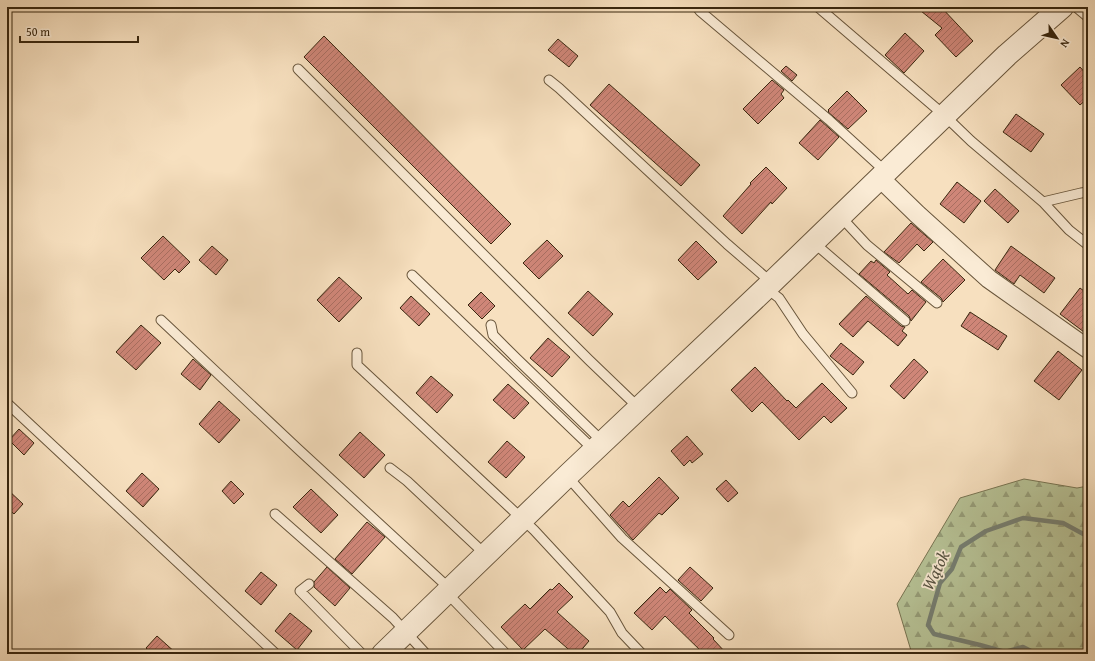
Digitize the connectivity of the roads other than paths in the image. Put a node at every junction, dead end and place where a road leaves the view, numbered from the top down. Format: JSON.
{"nodes":[{"id":1,"x":697,"y":7,"type":"edge"},
{"id":2,"x":818,"y":7,"type":"edge"},
{"id":3,"x":1062,"y":7,"type":"edge"},
{"id":4,"x":1076,"y":7,"type":"edge"},
{"id":5,"x":1088,"y":17,"type":"edge"},
{"id":6,"x":298,"y":69,"type":"dead end"},
{"id":7,"x":549,"y":80,"type":"dead end"},
{"id":8,"x":944,"y":115,"type":"junction"},
{"id":9,"x":883,"y":175,"type":"junction"},
{"id":10,"x":1088,"y":192,"type":"edge"},
{"id":11,"x":1043,"y":202,"type":"junction"},
{"id":12,"x":840,"y":216,"type":"junction"},
{"id":13,"x":813,"y":242,"type":"junction"},
{"id":14,"x":1088,"y":245,"type":"edge"},
{"id":15,"x":412,"y":275,"type":"dead end"},
{"id":16,"x":769,"y":285,"type":"junction"},
{"id":17,"x":937,"y":304,"type":"dead end"},
{"id":18,"x":161,"y":320,"type":"dead end"},
{"id":19,"x":905,"y":322,"type":"dead end"},
{"id":20,"x":491,"y":325,"type":"dead end"},
{"id":21,"x":1088,"y":349,"type":"edge"},
{"id":22,"x":357,"y":353,"type":"dead end"},
{"id":23,"x":852,"y":393,"type":"dead end"},
{"id":24,"x":7,"y":403,"type":"edge"},
{"id":25,"x":639,"y":408,"type":"junction"},
{"id":26,"x":599,"y":446,"type":"junction"},
{"id":27,"x":390,"y":468,"type":"dead end"},
{"id":28,"x":567,"y":476,"type":"junction"},
{"id":29,"x":275,"y":514,"type":"dead end"},
{"id":30,"x":523,"y":519,"type":"junction"},
{"id":31,"x":486,"y":555,"type":"junction"},
{"id":32,"x":308,"y":584,"type":"dead end"},
{"id":33,"x":448,"y":590,"type":"junction"},
{"id":34,"x":405,"y":632,"type":"junction"},
{"id":35,"x":729,"y":635,"type":"dead end"},
{"id":36,"x":276,"y":654,"type":"edge"},
{"id":37,"x":362,"y":654,"type":"edge"},
{"id":38,"x":383,"y":654,"type":"edge"},
{"id":39,"x":426,"y":654,"type":"edge"},
{"id":40,"x":506,"y":654,"type":"edge"},
{"id":41,"x":642,"y":654,"type":"edge"}],
"edges":[{"from":1,"to":9,"type":"lane"},
{"from":2,"to":8,"type":"lane"},
{"from":3,"to":8,"type":"street"},
{"from":4,"to":5,"type":"lane"},
{"from":6,"to":25,"type":"lane"},
{"from":7,"to":16,"type":"lane"},
{"from":8,"to":9,"type":"street"},
{"from":8,"to":11,"type":"lane"},
{"from":9,"to":12,"type":"street"},
{"from":9,"to":21,"type":"street"},
{"from":10,"to":11,"type":"lane"},
{"from":11,"to":14,"type":"lane"},
{"from":12,"to":13,"type":"street"},
{"from":12,"to":17,"type":"lane"},
{"from":13,"to":16,"type":"street"},
{"from":13,"to":19,"type":"lane"},
{"from":15,"to":26,"type":"lane"},
{"from":16,"to":23,"type":"lane"},
{"from":16,"to":25,"type":"street"},
{"from":18,"to":33,"type":"lane"},
{"from":20,"to":26,"type":"lane"},
{"from":22,"to":30,"type":"lane"},
{"from":24,"to":36,"type":"lane"},
{"from":25,"to":26,"type":"street"},
{"from":26,"to":28,"type":"street"},
{"from":27,"to":31,"type":"lane"},
{"from":28,"to":30,"type":"street"},
{"from":28,"to":35,"type":"lane"},
{"from":29,"to":34,"type":"lane"},
{"from":30,"to":31,"type":"street"},
{"from":30,"to":41,"type":"lane"},
{"from":31,"to":33,"type":"street"},
{"from":32,"to":37,"type":"lane"},
{"from":33,"to":34,"type":"street"},
{"from":33,"to":40,"type":"lane"},
{"from":34,"to":38,"type":"street"},
{"from":34,"to":39,"type":"lane"}]}
